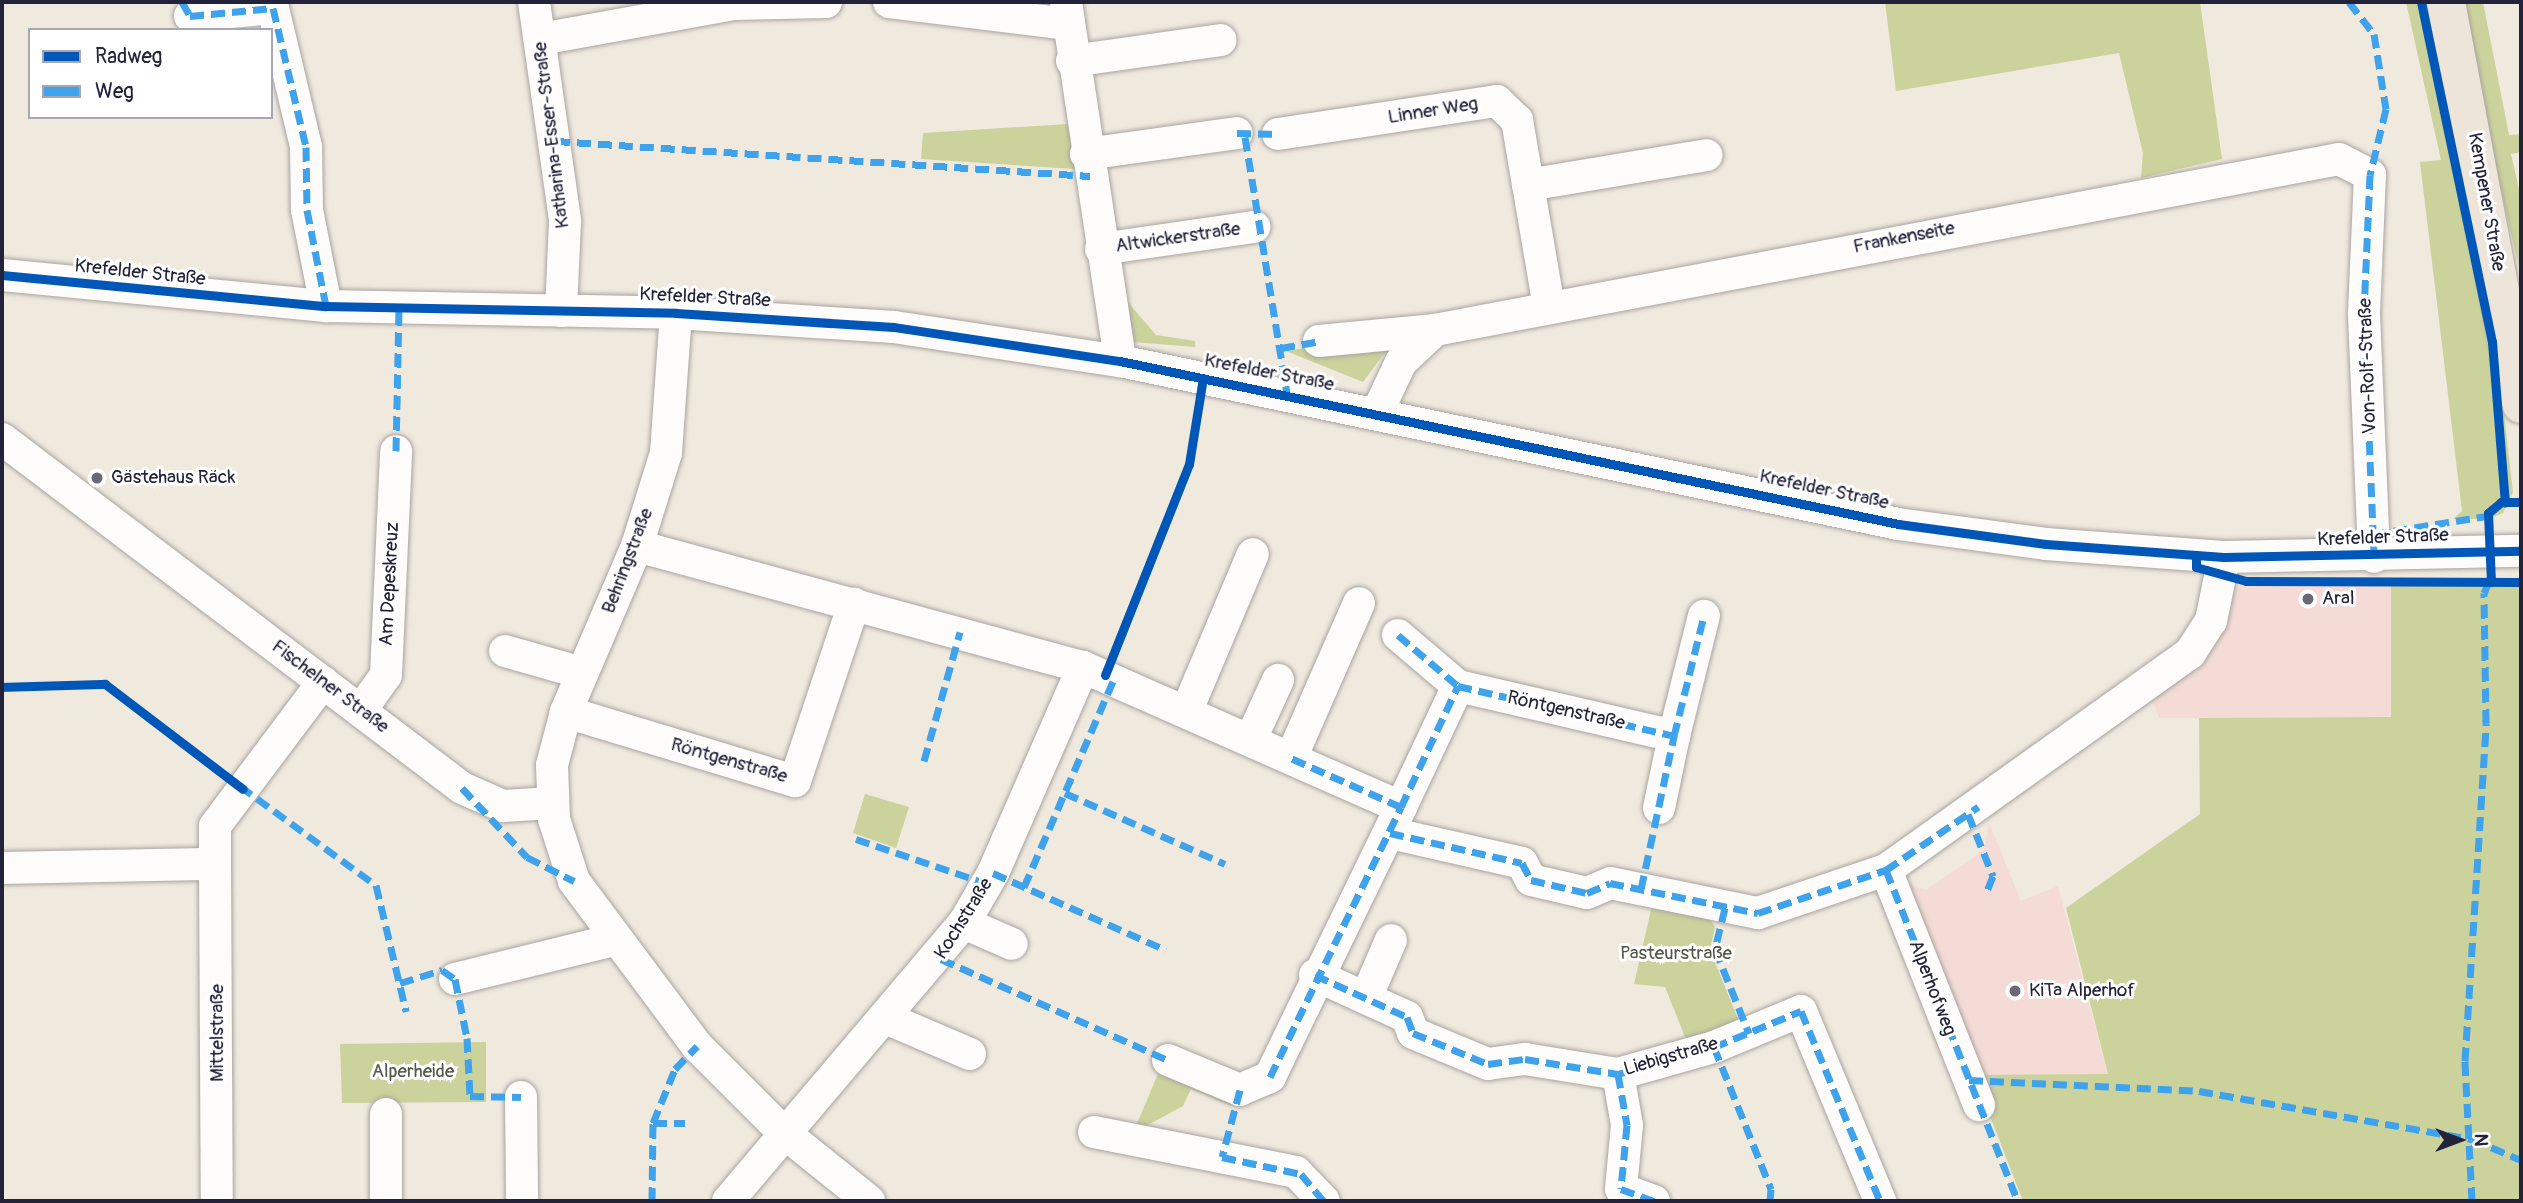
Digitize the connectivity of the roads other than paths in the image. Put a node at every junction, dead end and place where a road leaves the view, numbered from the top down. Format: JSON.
{"nodes":[{"id":1,"x":534,"y":2,"type":"edge"},
{"id":2,"x":826,"y":2,"type":"edge"},
{"id":3,"x":889,"y":2,"type":"edge"},
{"id":4,"x":2446,"y":2,"type":"edge"},
{"id":5,"x":1066,"y":13,"type":"edge"},
{"id":6,"x":190,"y":16,"type":"dead end"},
{"id":7,"x":541,"y":39,"type":"junction"},
{"id":8,"x":1221,"y":40,"type":"dead end"},
{"id":9,"x":1072,"y":61,"type":"junction"},
{"id":10,"x":1237,"y":134,"type":"dead end"},
{"id":11,"x":1278,"y":134,"type":"dead end"},
{"id":12,"x":1086,"y":154,"type":"junction"},
{"id":13,"x":1707,"y":155,"type":"dead end"},
{"id":14,"x":2370,"y":175,"type":"joint"},
{"id":15,"x":1528,"y":185,"type":"junction"},
{"id":16,"x":1254,"y":227,"type":"dead end"},
{"id":17,"x":1101,"y":250,"type":"junction"},
{"id":18,"x":2,"y":275,"type":"edge"},
{"id":19,"x":326,"y":306,"type":"junction"},
{"id":20,"x":1549,"y":307,"type":"junction"},
{"id":21,"x":561,"y":311,"type":"junction"},
{"id":22,"x":676,"y":313,"type":"junction"},
{"id":23,"x":1435,"y":330,"type":"junction"},
{"id":24,"x":1319,"y":341,"type":"dead end"},
{"id":25,"x":1120,"y":361,"type":"junction"},
{"id":26,"x":2521,"y":404,"type":"edge"},
{"id":27,"x":1377,"y":413,"type":"junction"},
{"id":28,"x":2,"y":439,"type":"edge"},
{"id":29,"x":396,"y":451,"type":"dead end"},
{"id":30,"x":637,"y":546,"type":"junction"},
{"id":31,"x":2521,"y":551,"type":"edge"},
{"id":32,"x":1253,"y":554,"type":"dead end"},
{"id":33,"x":2224,"y":557,"type":"junction"},
{"id":34,"x":2374,"y":557,"type":"junction"},
{"id":35,"x":1359,"y":603,"type":"dead end"},
{"id":36,"x":854,"y":604,"type":"junction"},
{"id":37,"x":1704,"y":616,"type":"dead end"},
{"id":38,"x":1398,"y":635,"type":"dead end"},
{"id":39,"x":505,"y":651,"type":"dead end"},
{"id":40,"x":1083,"y":667,"type":"junction"},
{"id":41,"x":582,"y":673,"type":"junction"},
{"id":42,"x":1278,"y":680,"type":"dead end"},
{"id":43,"x":323,"y":682,"type":"junction"},
{"id":44,"x":1458,"y":686,"type":"junction"},
{"id":45,"x":360,"y":710,"type":"junction"},
{"id":46,"x":1187,"y":710,"type":"junction"},
{"id":47,"x":566,"y":712,"type":"junction"},
{"id":48,"x":1674,"y":736,"type":"junction"},
{"id":49,"x":1251,"y":739,"type":"junction"},
{"id":50,"x":1291,"y":758,"type":"junction"},
{"id":51,"x":552,"y":803,"type":"junction"},
{"id":52,"x":1659,"y":808,"type":"dead end"},
{"id":53,"x":1396,"y":820,"type":"junction"},
{"id":54,"x":215,"y":864,"type":"junction"},
{"id":55,"x":2,"y":868,"type":"edge"},
{"id":56,"x":1886,"y":870,"type":"junction"},
{"id":57,"x":964,"y":923,"type":"junction"},
{"id":58,"x":614,"y":940,"type":"junction"},
{"id":59,"x":1391,"y":940,"type":"dead end"},
{"id":60,"x":1012,"y":944,"type":"dead end"},
{"id":61,"x":1315,"y":975,"type":"junction"},
{"id":62,"x":455,"y":979,"type":"dead end"},
{"id":63,"x":1366,"y":998,"type":"junction"},
{"id":64,"x":888,"y":1019,"type":"junction"},
{"id":65,"x":970,"y":1054,"type":"dead end"},
{"id":66,"x":1168,"y":1060,"type":"dead end"},
{"id":67,"x":1618,"y":1074,"type":"junction"},
{"id":68,"x":521,"y":1097,"type":"dead end"},
{"id":69,"x":1979,"y":1105,"type":"dead end"},
{"id":70,"x":386,"y":1114,"type":"dead end"},
{"id":71,"x":782,"y":1131,"type":"junction"},
{"id":72,"x":1094,"y":1132,"type":"dead end"},
{"id":73,"x":218,"y":1201,"type":"edge"},
{"id":74,"x":386,"y":1201,"type":"edge"},
{"id":75,"x":522,"y":1201,"type":"edge"},
{"id":76,"x":728,"y":1201,"type":"edge"},
{"id":77,"x":869,"y":1201,"type":"edge"},
{"id":78,"x":1324,"y":1201,"type":"edge"},
{"id":79,"x":1654,"y":1201,"type":"edge"},
{"id":80,"x":1880,"y":1201,"type":"edge"}],
"edges":[{"from":1,"to":7,"type":"street","name":"Katharina-Esser-Straße"},
{"from":2,"to":7,"type":"street"},
{"from":3,"to":5,"type":"street"},
{"from":4,"to":26,"type":"main road","name":"Kempener Straße"},
{"from":5,"to":9,"type":"street","name":"Altwickerstraße"},
{"from":6,"to":19,"type":"street"},
{"from":7,"to":21,"type":"street","name":"Katharina-Esser-Straße"},
{"from":8,"to":9,"type":"street"},
{"from":9,"to":12,"type":"street","name":"Altwickerstraße"},
{"from":10,"to":12,"type":"street"},
{"from":11,"to":15,"type":"street","name":"Linner Weg"},
{"from":12,"to":17,"type":"street","name":"Altwickerstraße"},
{"from":13,"to":15,"type":"street"},
{"from":14,"to":20,"type":"street","name":"Frankenseite"},
{"from":14,"to":34,"type":"street","name":"Von-Rolf-Straße"},
{"from":15,"to":20,"type":"street","name":"Linner Weg"},
{"from":16,"to":17,"type":"street","name":"Altwickerstraße"},
{"from":17,"to":25,"type":"street","name":"Altwickerstraße"},
{"from":18,"to":19,"type":"street","name":"Krefelder Straße"},
{"from":19,"to":21,"type":"street","name":"Krefelder Straße"},
{"from":20,"to":23,"type":"street","name":"Frankenseite"},
{"from":21,"to":22,"type":"street","name":"Krefelder Straße"},
{"from":22,"to":25,"type":"street","name":"Krefelder Straße"},
{"from":22,"to":30,"type":"street","name":"Behringstraße"},
{"from":23,"to":24,"type":"street","name":"Frankenseite"},
{"from":23,"to":27,"type":"street"},
{"from":25,"to":27,"type":"street","name":"Krefelder Straße"},
{"from":27,"to":33,"type":"street","name":"Krefelder Straße"},
{"from":28,"to":43,"type":"street","name":"Fischelner Straße"},
{"from":29,"to":45,"type":"street","name":"Am Depeskreuz"},
{"from":30,"to":36,"type":"street"},
{"from":30,"to":41,"type":"street","name":"Behringstraße"},
{"from":31,"to":34,"type":"street","name":"Krefelder Straße"},
{"from":32,"to":46,"type":"street"},
{"from":33,"to":34,"type":"street","name":"Krefelder Straße"},
{"from":33,"to":56,"type":"street"},
{"from":35,"to":50,"type":"street"},
{"from":36,"to":40,"type":"street"},
{"from":36,"to":47,"type":"street","name":"Röntgenstraße"},
{"from":37,"to":48,"type":"street"},
{"from":38,"to":44,"type":"street","name":"Röntgenstraße"},
{"from":39,"to":41,"type":"street"},
{"from":40,"to":46,"type":"street"},
{"from":40,"to":57,"type":"street","name":"Kochstraße"},
{"from":41,"to":47,"type":"street","name":"Behringstraße"},
{"from":42,"to":49,"type":"street"},
{"from":43,"to":45,"type":"street","name":"Fischelner Straße"},
{"from":43,"to":54,"type":"street","name":"Mittelstraße"},
{"from":44,"to":48,"type":"street","name":"Röntgenstraße"},
{"from":44,"to":53,"type":"street"},
{"from":45,"to":51,"type":"street","name":"Fischelner Straße"},
{"from":46,"to":49,"type":"street"},
{"from":47,"to":51,"type":"street","name":"Behringstraße"},
{"from":48,"to":52,"type":"street"},
{"from":49,"to":50,"type":"street"},
{"from":50,"to":53,"type":"street"},
{"from":51,"to":58,"type":"street"},
{"from":53,"to":56,"type":"street"},
{"from":53,"to":61,"type":"street"},
{"from":54,"to":55,"type":"street"},
{"from":54,"to":73,"type":"street","name":"Mittelstraße"},
{"from":56,"to":69,"type":"street","name":"Alperhofweg"},
{"from":57,"to":60,"type":"street"},
{"from":57,"to":64,"type":"street","name":"Kochstraße"},
{"from":58,"to":62,"type":"street"},
{"from":58,"to":71,"type":"street"},
{"from":59,"to":63,"type":"street"},
{"from":61,"to":63,"type":"street","name":"Liebigstraße"},
{"from":61,"to":66,"type":"street"},
{"from":63,"to":67,"type":"street","name":"Liebigstraße"},
{"from":64,"to":65,"type":"street"},
{"from":64,"to":71,"type":"street","name":"Kochstraße"},
{"from":67,"to":79,"type":"street"},
{"from":67,"to":80,"type":"street","name":"Liebigstraße"},
{"from":68,"to":75,"type":"street"},
{"from":70,"to":74,"type":"street"},
{"from":71,"to":76,"type":"street","name":"Kochstraße"},
{"from":71,"to":77,"type":"street"},
{"from":72,"to":78,"type":"street"}]}
